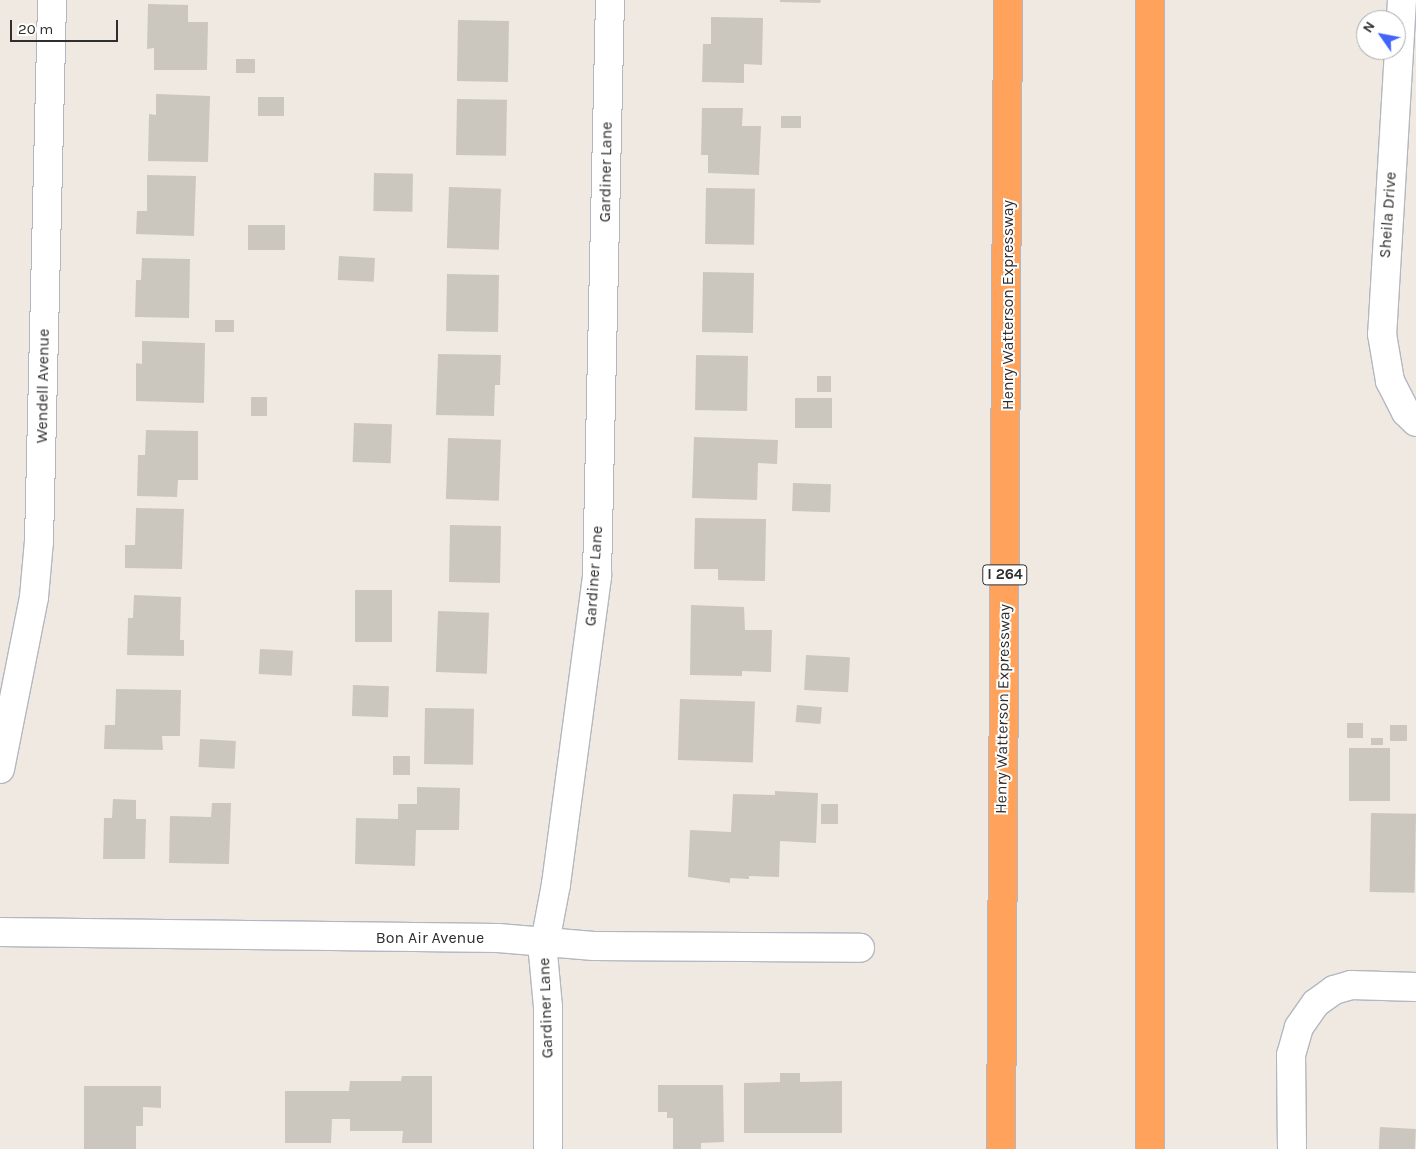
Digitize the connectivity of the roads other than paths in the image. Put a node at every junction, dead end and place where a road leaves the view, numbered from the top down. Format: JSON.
{"nodes":[{"id":1,"x":52,"y":0,"type":"edge"},
{"id":2,"x":610,"y":0,"type":"edge"},
{"id":3,"x":1008,"y":0,"type":"edge"},
{"id":4,"x":1150,"y":0,"type":"edge"},
{"id":5,"x":1402,"y":0,"type":"edge"},
{"id":6,"x":1416,"y":422,"type":"edge"},
{"id":7,"x":0,"y":769,"type":"edge"},
{"id":8,"x":0,"y":932,"type":"edge"},
{"id":9,"x":545,"y":942,"type":"junction"},
{"id":10,"x":860,"y":948,"type":"dead end"},
{"id":11,"x":1416,"y":987,"type":"edge"},
{"id":12,"x":548,"y":1149,"type":"edge"},
{"id":13,"x":1001,"y":1149,"type":"edge"},
{"id":14,"x":1150,"y":1149,"type":"edge"},
{"id":15,"x":1292,"y":1149,"type":"edge"}],
"edges":[{"from":1,"to":7,"type":"street","name":"Wendell Avenue"},
{"from":2,"to":9,"type":"street","name":"Gardiner Lane"},
{"from":3,"to":13,"type":"highway","name":"Henry Watterson Expressway","number":"I 264"},
{"from":4,"to":14,"type":"highway"},
{"from":5,"to":6,"type":"street","name":"Sheila Drive"},
{"from":8,"to":9,"type":"street","name":"Bon Air Avenue"},
{"from":9,"to":10,"type":"street","name":"Bon Air Avenue"},
{"from":9,"to":12,"type":"street","name":"Gardiner Lane"},
{"from":11,"to":15,"type":"street"}]}
